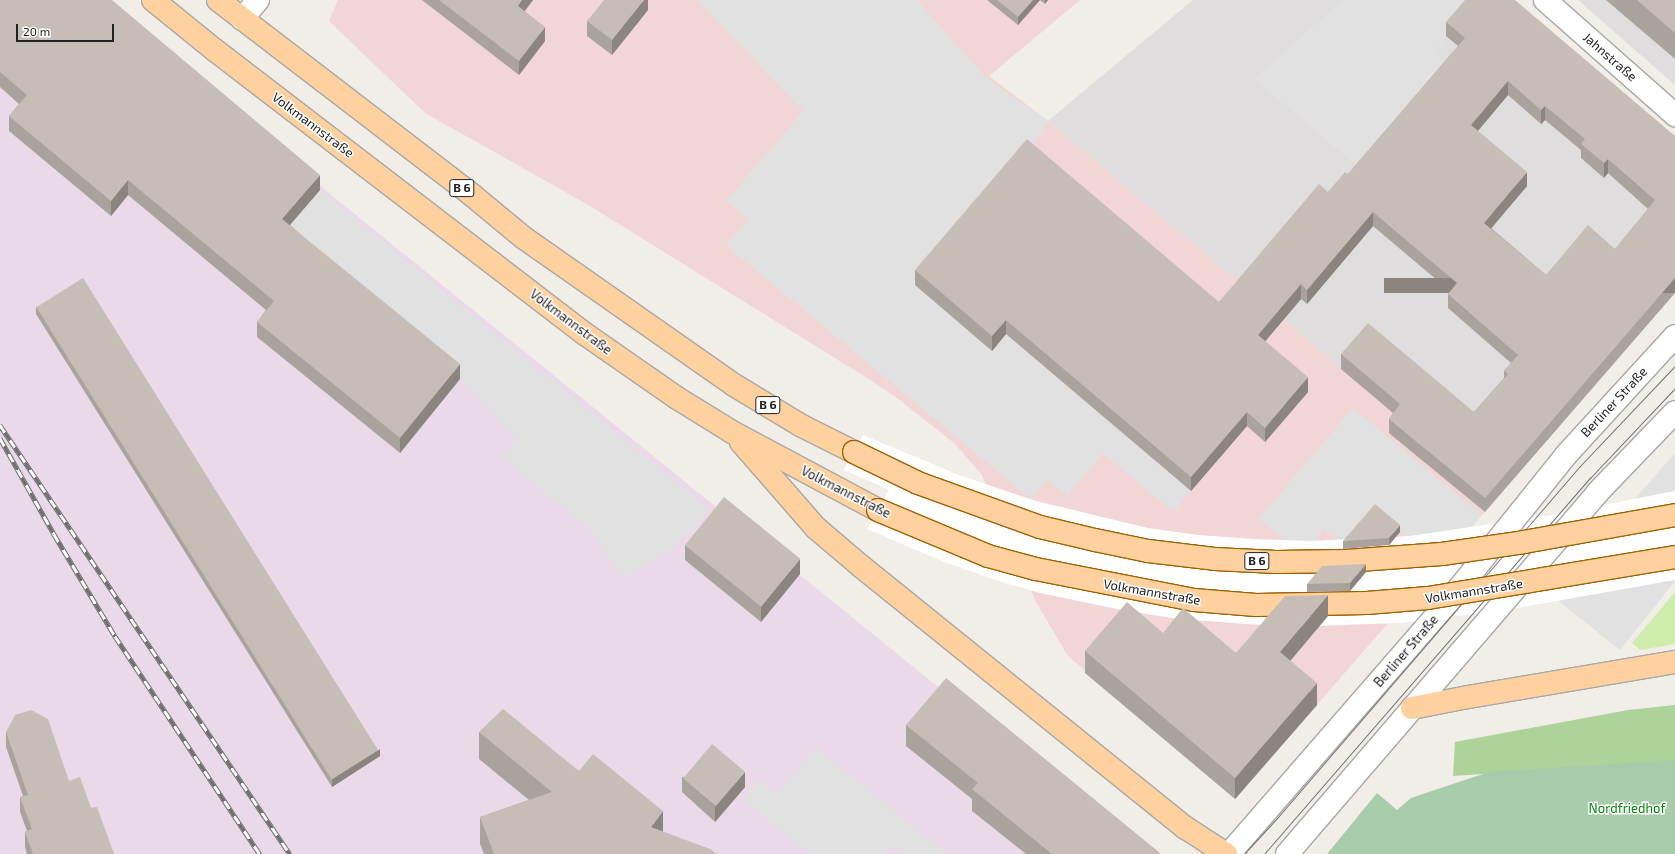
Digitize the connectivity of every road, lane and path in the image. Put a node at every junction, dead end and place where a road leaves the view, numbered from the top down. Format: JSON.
{"nodes":[{"id":1,"x":153,"y":0,"type":"edge"},
{"id":2,"x":218,"y":0,"type":"edge"},
{"id":3,"x":258,"y":0,"type":"edge"},
{"id":4,"x":1546,"y":0,"type":"edge"},
{"id":5,"x":242,"y":19,"type":"junction"},
{"id":6,"x":1675,"y":115,"type":"edge"},
{"id":7,"x":1675,"y":336,"type":"edge"},
{"id":8,"x":1675,"y":412,"type":"edge"},
{"id":9,"x":732,"y":432,"type":"junction"},
{"id":10,"x":1675,"y":515,"type":"edge"},
{"id":11,"x":1675,"y":557,"type":"edge"},
{"id":12,"x":1675,"y":662,"type":"edge"},
{"id":13,"x":1412,"y":708,"type":"junction"},
{"id":14,"x":1227,"y":854,"type":"edge"},
{"id":15,"x":1286,"y":854,"type":"edge"}],
"edges":[{"from":1,"to":9,"type":"main road","name":"Volkmannstraße"},
{"from":2,"to":5,"type":"main road","number":"B 6"},
{"from":3,"to":5,"type":"street"},
{"from":4,"to":6,"type":"street","name":"Jahnstraße"},
{"from":5,"to":10,"type":"main road","number":"B 6","bridge":true},
{"from":7,"to":14,"type":"street","name":"Berliner Straße"},
{"from":8,"to":13,"type":"street"},
{"from":9,"to":11,"type":"main road","name":"Volkmannstraße","bridge":true},
{"from":9,"to":14,"type":"main road"},
{"from":12,"to":13,"type":"main road"},
{"from":13,"to":15,"type":"street"}]}
